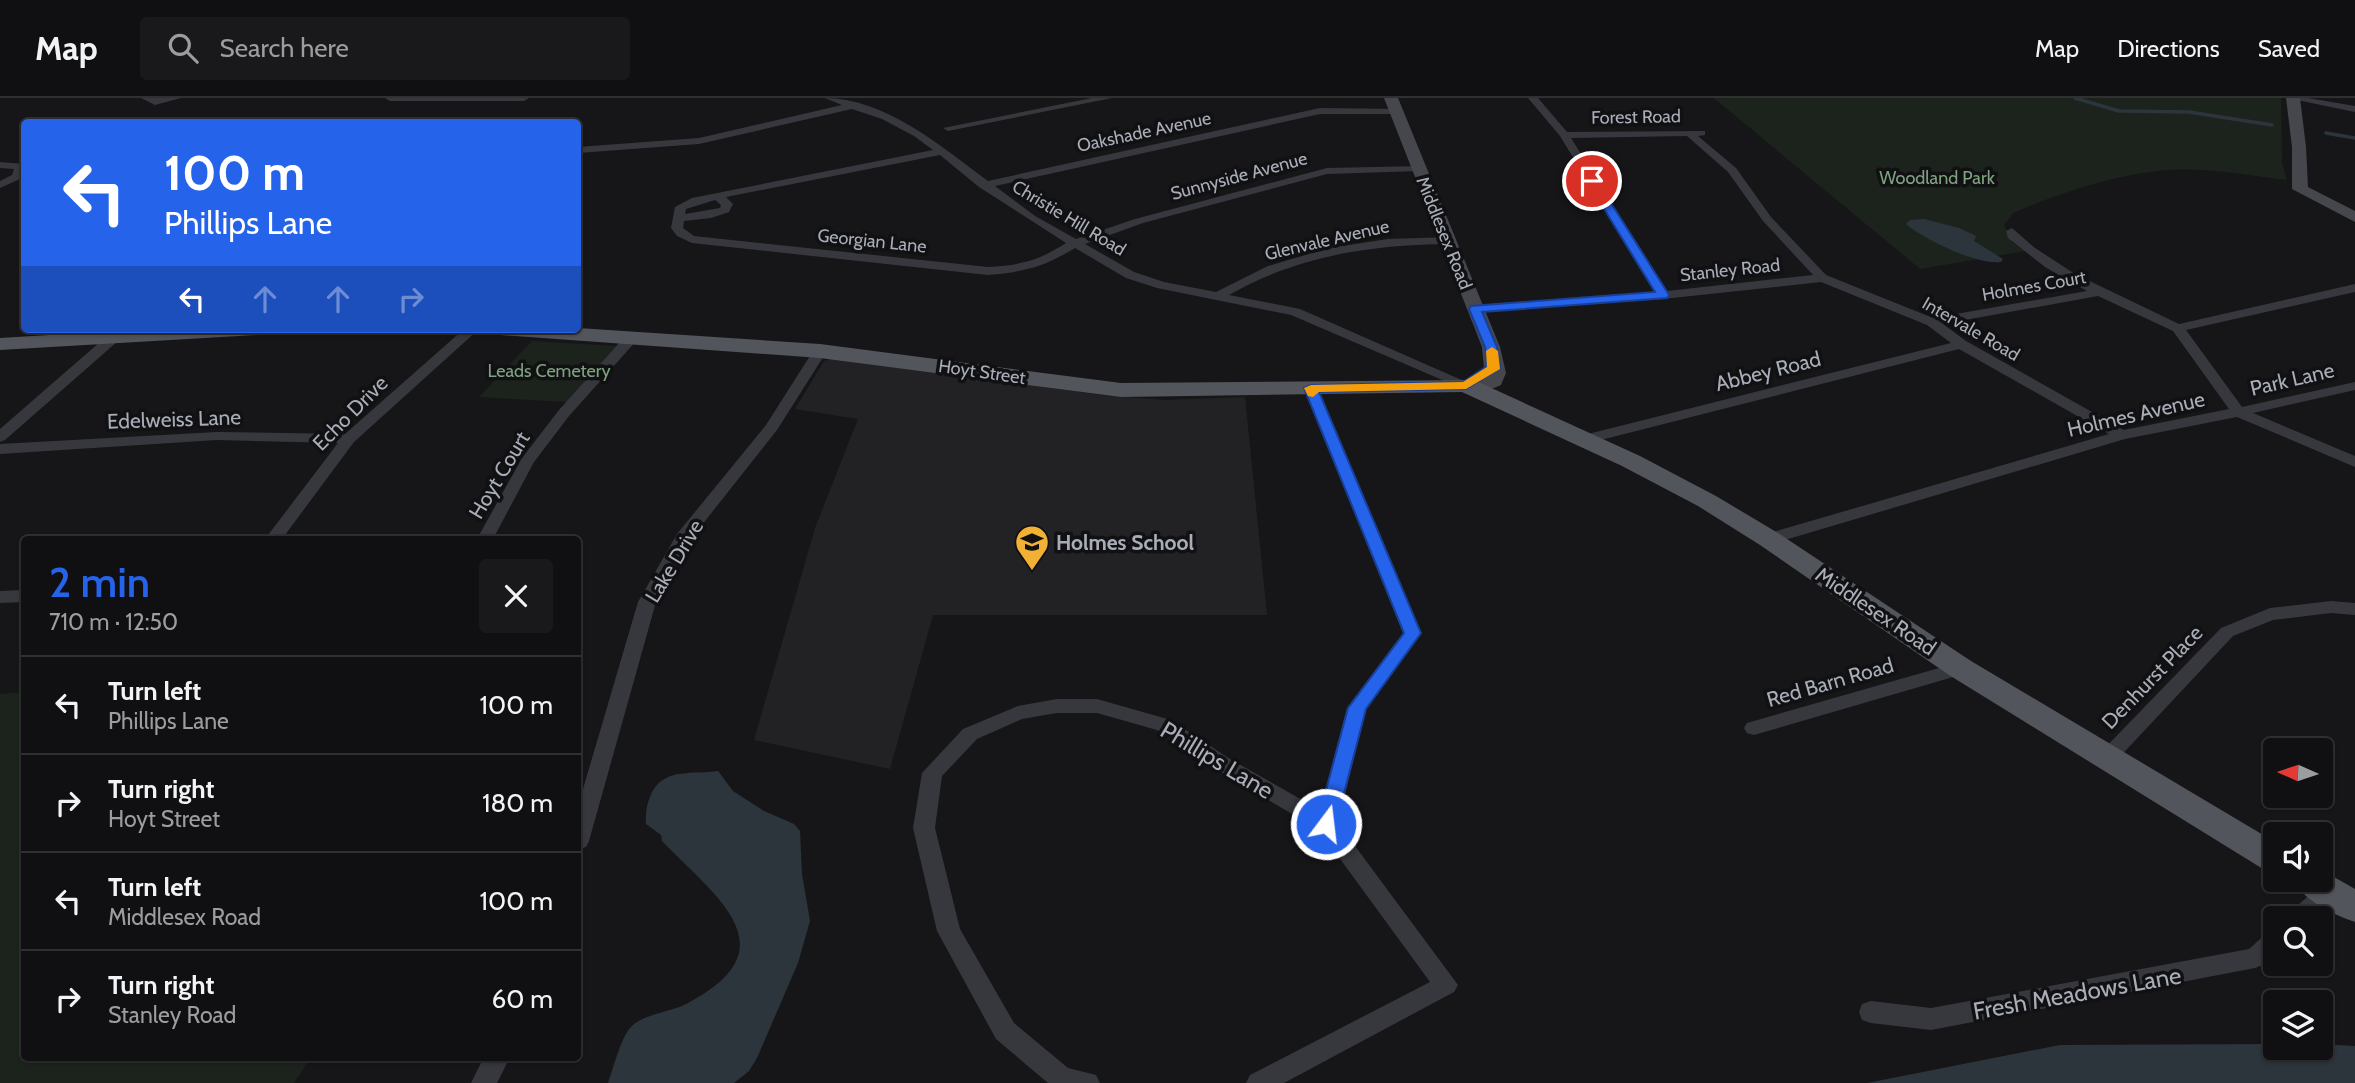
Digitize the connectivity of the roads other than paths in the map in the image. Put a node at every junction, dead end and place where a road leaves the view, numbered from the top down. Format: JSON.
{"nodes":[{"id":1,"x":146,"y":98,"type":"edge"},
{"id":2,"x":176,"y":98,"type":"edge"},
{"id":3,"x":390,"y":98,"type":"edge"},
{"id":4,"x":524,"y":98,"type":"edge"},
{"id":5,"x":830,"y":98,"type":"edge"},
{"id":6,"x":1107,"y":98,"type":"edge"},
{"id":7,"x":1533,"y":98,"type":"edge"},
{"id":8,"x":2293,"y":98,"type":"edge"},
{"id":9,"x":855,"y":105,"type":"junction"},
{"id":10,"x":1394,"y":105,"type":"edge"},
{"id":11,"x":2355,"y":108,"type":"edge"},
{"id":12,"x":948,"y":128,"type":"dead end"},
{"id":13,"x":1708,"y":133,"type":"dead end"},
{"id":14,"x":1690,"y":134,"type":"junction"},
{"id":15,"x":1564,"y":135,"type":"junction"},
{"id":16,"x":581,"y":150,"type":"edge"},
{"id":17,"x":941,"y":152,"type":"junction"},
{"id":18,"x":0,"y":165,"type":"edge"},
{"id":19,"x":1419,"y":168,"type":"junction"},
{"id":20,"x":0,"y":185,"type":"edge"},
{"id":21,"x":984,"y":185,"type":"junction"},
{"id":22,"x":717,"y":195,"type":"junction"},
{"id":23,"x":2355,"y":217,"type":"edge"},
{"id":24,"x":680,"y":218,"type":"junction"},
{"id":25,"x":2012,"y":231,"type":"dead end"},
{"id":26,"x":1447,"y":240,"type":"junction"},
{"id":27,"x":1073,"y":244,"type":"junction"},
{"id":28,"x":1822,"y":278,"type":"junction"},
{"id":29,"x":2355,"y":288,"type":"edge"},
{"id":30,"x":2101,"y":292,"type":"junction"},
{"id":31,"x":1220,"y":295,"type":"junction"},
{"id":32,"x":1663,"y":295,"type":"junction"},
{"id":33,"x":1475,"y":309,"type":"junction"},
{"id":34,"x":1932,"y":322,"type":"junction"},
{"id":35,"x":2178,"y":328,"type":"junction"},
{"id":36,"x":194,"y":333,"type":"edge"},
{"id":37,"x":468,"y":333,"type":"edge"},
{"id":38,"x":566,"y":333,"type":"edge"},
{"id":39,"x":64,"y":335,"type":"edge"},
{"id":40,"x":632,"y":337,"type":"junction"},
{"id":41,"x":113,"y":338,"type":"junction"},
{"id":42,"x":0,"y":344,"type":"edge"},
{"id":43,"x":1961,"y":344,"type":"junction"},
{"id":44,"x":820,"y":351,"type":"junction"},
{"id":45,"x":1466,"y":386,"type":"junction"},
{"id":46,"x":2355,"y":386,"type":"edge"},
{"id":47,"x":1311,"y":388,"type":"junction"},
{"id":48,"x":2238,"y":412,"type":"junction"},
{"id":49,"x":2122,"y":435,"type":"junction"},
{"id":50,"x":0,"y":438,"type":"edge"},
{"id":51,"x":349,"y":439,"type":"junction"},
{"id":52,"x":1586,"y":439,"type":"junction"},
{"id":53,"x":0,"y":449,"type":"edge"},
{"id":54,"x":2355,"y":463,"type":"edge"},
{"id":55,"x":275,"y":536,"type":"edge"},
{"id":56,"x":487,"y":536,"type":"edge"},
{"id":57,"x":1769,"y":539,"type":"junction"},
{"id":58,"x":21,"y":596,"type":"edge"},
{"id":59,"x":0,"y":597,"type":"edge"},
{"id":60,"x":2355,"y":609,"type":"edge"},
{"id":61,"x":1960,"y":668,"type":"junction"},
{"id":62,"x":1754,"y":729,"type":"dead end"},
{"id":63,"x":2107,"y":758,"type":"junction"},
{"id":64,"x":1326,"y":824,"type":"junction"},
{"id":65,"x":581,"y":831,"type":"edge"},
{"id":66,"x":2263,"y":852,"type":"edge"},
{"id":67,"x":2332,"y":893,"type":"edge"},
{"id":68,"x":2316,"y":906,"type":"edge"},
{"id":69,"x":2263,"y":951,"type":"edge"},
{"id":70,"x":1871,"y":1013,"type":"dead end"},
{"id":71,"x":495,"y":1061,"type":"edge"},
{"id":72,"x":1073,"y":1082,"type":"edge"},
{"id":73,"x":484,"y":1083,"type":"edge"},
{"id":74,"x":1259,"y":1083,"type":"edge"}],
"edges":[{"from":1,"to":2,"type":"street"},
{"from":3,"to":4,"type":"street"},
{"from":5,"to":9,"type":"street","name":"Christie Hill Road"},
{"from":6,"to":12,"type":"street"},
{"from":7,"to":15,"type":"street"},
{"from":8,"to":11,"type":"street"},
{"from":8,"to":23,"type":"street"},
{"from":9,"to":16,"type":"street"},
{"from":9,"to":17,"type":"street","name":"Christie Hill Road"},
{"from":10,"to":19,"type":"street","name":"Middlesex Road"},
{"from":10,"to":21,"type":"street","name":"Oakshade Avenue"},
{"from":13,"to":14,"type":"street","name":"Forest Road"},
{"from":14,"to":15,"type":"street","name":"Forest Road"},
{"from":14,"to":28,"type":"street","name":"Intervale Road"},
{"from":15,"to":32,"type":"street"},
{"from":17,"to":21,"type":"street","name":"Christie Hill Road"},
{"from":17,"to":22,"type":"street"},
{"from":18,"to":20,"type":"street"},
{"from":19,"to":26,"type":"street","name":"Middlesex Road"},
{"from":19,"to":27,"type":"street","name":"Sunnyside Avenue"},
{"from":21,"to":27,"type":"street","name":"Christie Hill Road"},
{"from":22,"to":24,"type":"street"},
{"from":22,"to":24,"type":"street"},
{"from":24,"to":27,"type":"street","name":"Georgian Lane"},
{"from":25,"to":30,"type":"street"},
{"from":26,"to":31,"type":"street","name":"Glenvale Avenue"},
{"from":26,"to":33,"type":"street","name":"Middlesex Road"},
{"from":27,"to":31,"type":"street","name":"Christie Hill Road"},
{"from":28,"to":32,"type":"street","name":"Stanley Road"},
{"from":28,"to":34,"type":"street","name":"Intervale Road"},
{"from":29,"to":35,"type":"street"},
{"from":30,"to":34,"type":"street","name":"Holmes Court"},
{"from":30,"to":35,"type":"street","name":"Holmes Court"},
{"from":31,"to":45,"type":"street","name":"Christie Hill Road"},
{"from":32,"to":33,"type":"street","name":"Stanley Road"},
{"from":33,"to":45,"type":"street","name":"Middlesex Road"},
{"from":34,"to":43,"type":"street","name":"Intervale Road"},
{"from":35,"to":48,"type":"street","name":"Holmes Avenue"},
{"from":36,"to":41,"type":"main road"},
{"from":37,"to":51,"type":"street","name":"Echo Drive"},
{"from":38,"to":40,"type":"main road","name":"Hoyt Street"},
{"from":39,"to":41,"type":"main road"},
{"from":39,"to":42,"type":"main road"},
{"from":40,"to":44,"type":"main road","name":"Hoyt Street"},
{"from":40,"to":56,"type":"street","name":"Hoyt Court"},
{"from":41,"to":50,"type":"street"},
{"from":43,"to":49,"type":"street","name":"Intervale Road"},
{"from":43,"to":52,"type":"street","name":"Abbey Road"},
{"from":44,"to":47,"type":"main road","name":"Hoyt Street"},
{"from":44,"to":65,"type":"street","name":"Lake Drive"},
{"from":45,"to":47,"type":"main road","name":"Hoyt Street"},
{"from":45,"to":52,"type":"main road","name":"Middlesex Road"},
{"from":46,"to":48,"type":"street","name":"Park Lane"},
{"from":47,"to":64,"type":"street"},
{"from":48,"to":49,"type":"street","name":"Holmes Avenue"},
{"from":48,"to":54,"type":"street"},
{"from":49,"to":57,"type":"street","name":"Holmes Avenue"},
{"from":51,"to":53,"type":"street","name":"Edelweiss Lane"},
{"from":51,"to":55,"type":"street","name":"Echo Drive"},
{"from":52,"to":57,"type":"main road","name":"Middlesex Road"},
{"from":57,"to":61,"type":"main road","name":"Middlesex Road"},
{"from":58,"to":59,"type":"street"},
{"from":60,"to":63,"type":"street","name":"Denhurst Place"},
{"from":61,"to":62,"type":"street","name":"Red Barn Road"},
{"from":61,"to":63,"type":"main road","name":"Middlesex Road"},
{"from":63,"to":66,"type":"main road","name":"Middlesex Road"},
{"from":64,"to":72,"type":"street","name":"Phillips Lane"},
{"from":64,"to":74,"type":"street","name":"Phillips Lane"},
{"from":67,"to":68,"type":"street"},
{"from":69,"to":70,"type":"street","name":"Fresh Meadows Lane"},
{"from":71,"to":73,"type":"street"}]}
